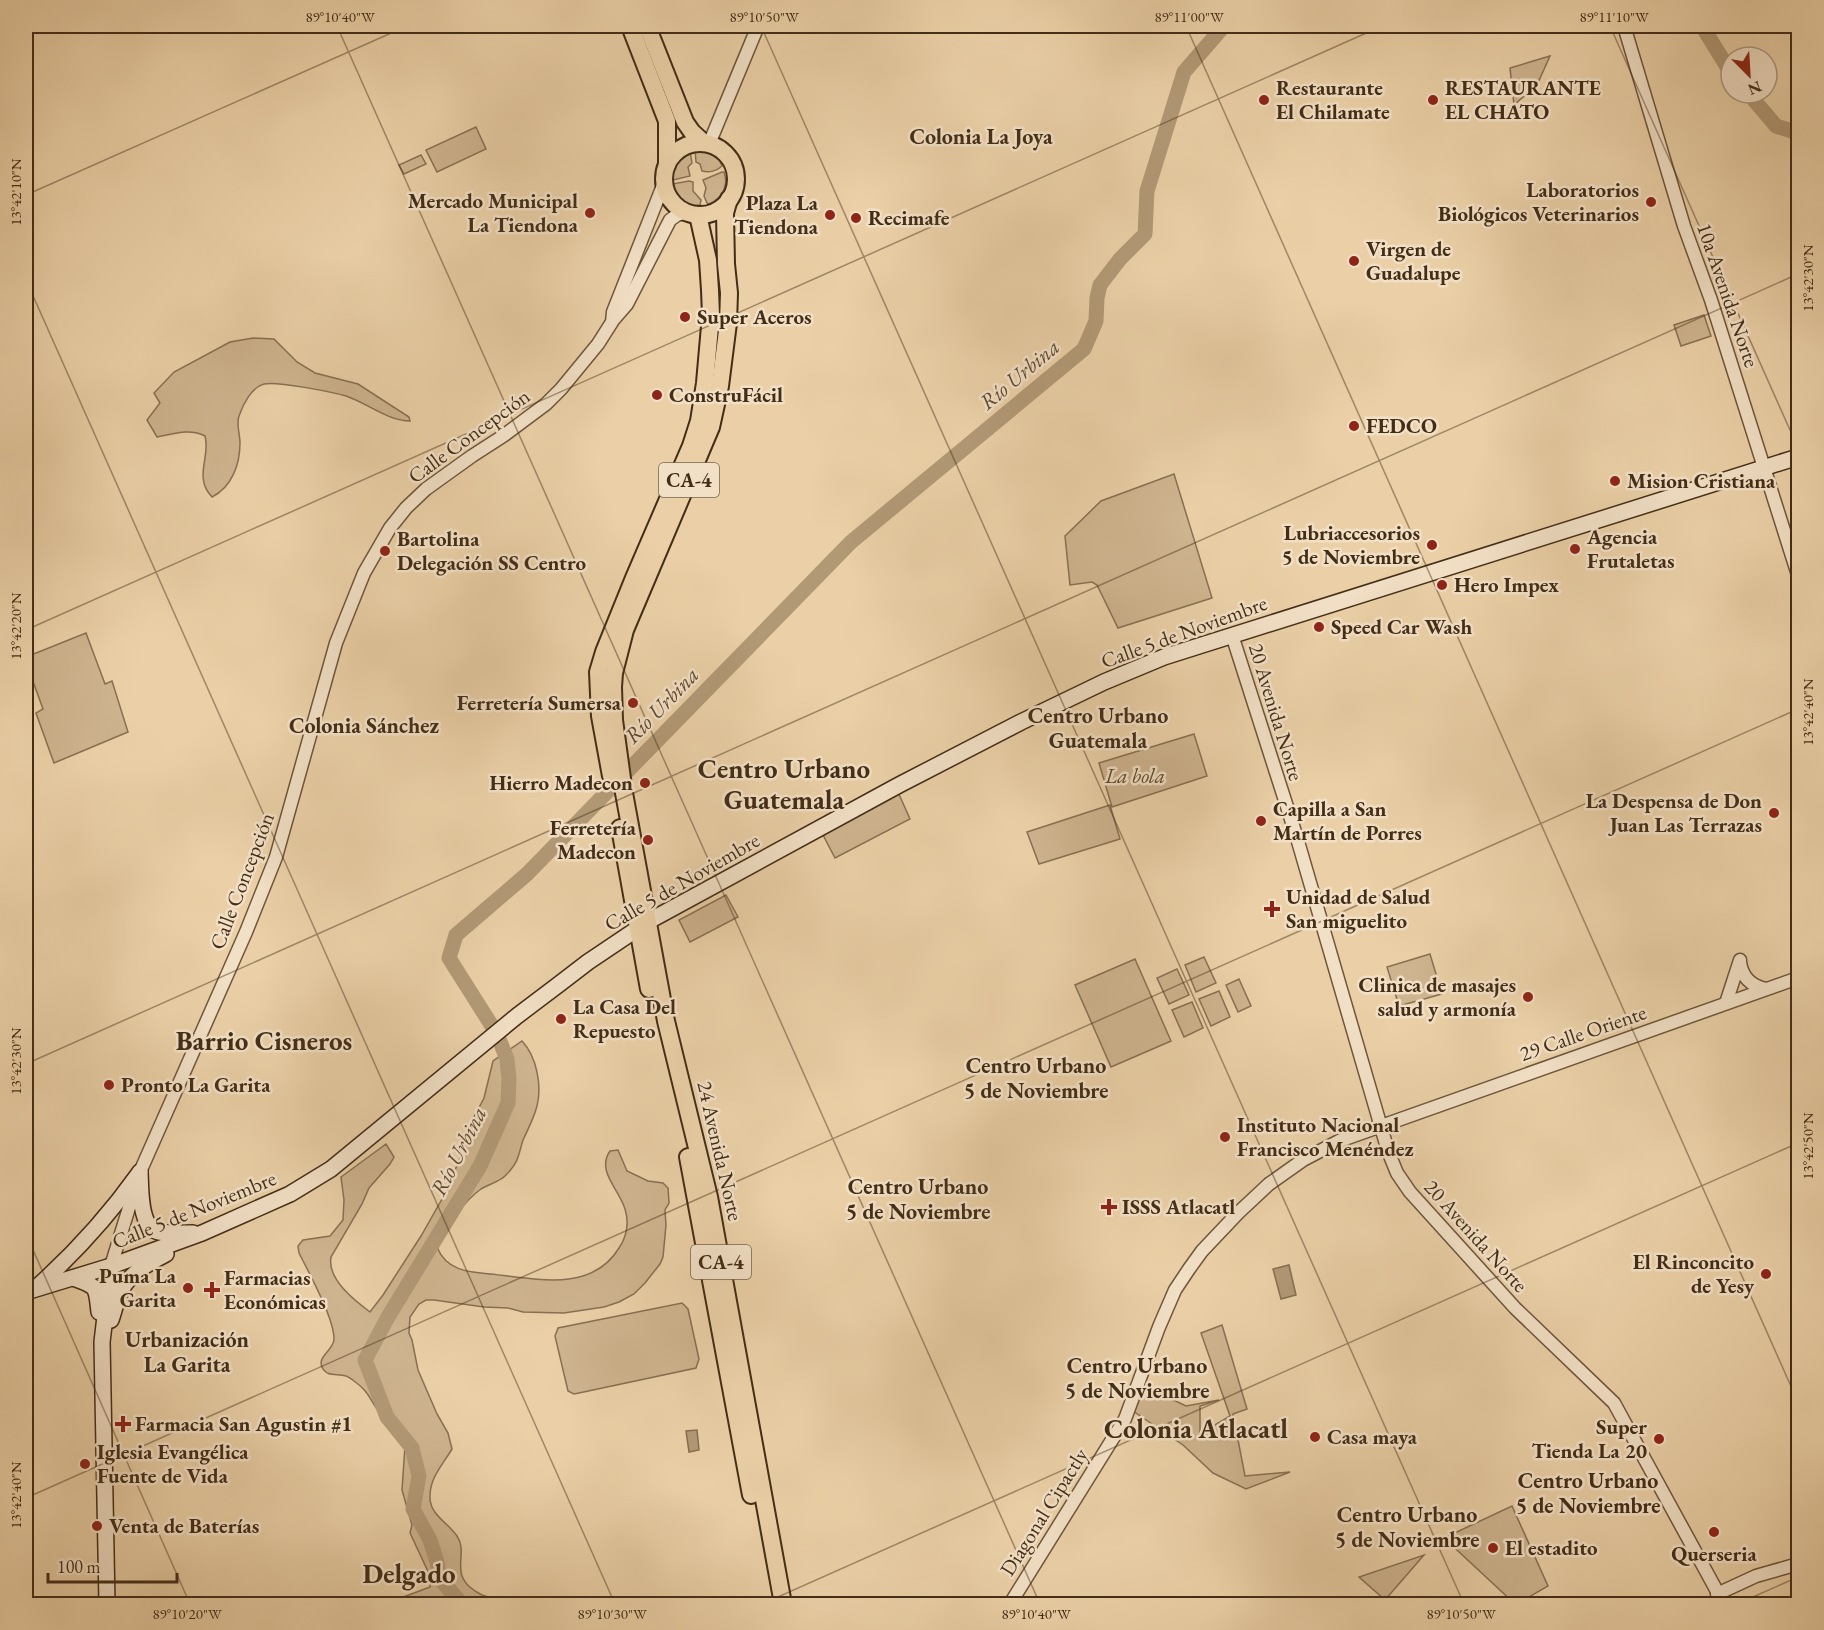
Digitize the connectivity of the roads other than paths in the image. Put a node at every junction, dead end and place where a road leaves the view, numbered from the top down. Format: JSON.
{"nodes":[{"id":1,"x":630,"y":26,"type":"edge"},
{"id":2,"x":647,"y":26,"type":"edge"},
{"id":3,"x":758,"y":26,"type":"edge"},
{"id":4,"x":1624,"y":26,"type":"edge"},
{"id":5,"x":706,"y":144,"type":"junction"},
{"id":6,"x":666,"y":166,"type":"junction"},
{"id":7,"x":664,"y":183,"type":"junction"},
{"id":8,"x":729,"y":199,"type":"junction"},
{"id":9,"x":692,"y":213,"type":"junction"},
{"id":10,"x":612,"y":322,"type":"junction"},
{"id":11,"x":1798,"y":457,"type":"edge"},
{"id":12,"x":1765,"y":468,"type":"junction"},
{"id":13,"x":1798,"y":575,"type":"edge"},
{"id":14,"x":1232,"y":635,"type":"junction"},
{"id":15,"x":613,"y":757,"type":"junction"},
{"id":16,"x":643,"y":925,"type":"junction"},
{"id":17,"x":1798,"y":978,"type":"edge"},
{"id":18,"x":1766,"y":989,"type":"junction"},
{"id":19,"x":1726,"y":1004,"type":"junction"},
{"id":20,"x":1380,"y":1125,"type":"junction"},
{"id":21,"x":140,"y":1172,"type":"junction"},
{"id":22,"x":202,"y":1233,"type":"junction"},
{"id":23,"x":111,"y":1266,"type":"junction"},
{"id":24,"x":73,"y":1278,"type":"junction"},
{"id":25,"x":30,"y":1291,"type":"edge"},
{"id":26,"x":102,"y":1342,"type":"junction"},
{"id":27,"x":1798,"y":1564,"type":"edge"},
{"id":28,"x":1720,"y":1599,"type":"edge"},
{"id":29,"x":107,"y":1605,"type":"edge"},
{"id":30,"x":772,"y":1605,"type":"edge"},
{"id":31,"x":783,"y":1605,"type":"edge"},
{"id":32,"x":1010,"y":1605,"type":"edge"}],
"edges":[{"from":1,"to":6,"type":"main road"},
{"from":2,"to":5,"type":"main road","number":"CA-4"},
{"from":3,"to":5,"type":"street"},
{"from":4,"to":12,"type":"street","name":"10a Avenida Norte"},
{"from":5,"to":6,"type":"main road"},
{"from":5,"to":8,"type":"main road","number":"CA-4"},
{"from":6,"to":7,"type":"main road"},
{"from":7,"to":9,"type":"main road"},
{"from":7,"to":10,"type":"street","name":"Calle Concepción"},
{"from":8,"to":9,"type":"main road"},
{"from":8,"to":15,"type":"main road","number":"CA-4"},
{"from":9,"to":10,"type":"street"},
{"from":9,"to":15,"type":"main road","number":"CA-4"},
{"from":10,"to":21,"type":"street","name":"Calle Concepción"},
{"from":11,"to":12,"type":"main road","name":"Calle 5 de Noviembre"},
{"from":12,"to":13,"type":"street","name":"10a Avenida Norte"},
{"from":12,"to":14,"type":"main road","name":"Calle 5 de Noviembre"},
{"from":14,"to":16,"type":"main road","name":"Calle 5 de Noviembre"},
{"from":14,"to":20,"type":"street","name":"20 Avenida Norte"},
{"from":15,"to":16,"type":"main road","number":"CA-4"},
{"from":16,"to":22,"type":"main road","name":"Calle 5 de Noviembre"},
{"from":16,"to":30,"type":"main road","name":"24 Avenida Norte","number":"CA-4"},
{"from":16,"to":31,"type":"main road","name":"24 Avenida Norte","number":"CA-4"},
{"from":17,"to":18,"type":"street","name":"29 Calle Oriente"},
{"from":18,"to":19,"type":"street","name":"29 Calle Oriente"},
{"from":18,"to":19,"type":"street"},
{"from":19,"to":20,"type":"street","name":"29 Calle Oriente"},
{"from":20,"to":28,"type":"street","name":"20 Avenida Norte"},
{"from":20,"to":32,"type":"street","name":"Diagonal Cipactly"},
{"from":21,"to":22,"type":"main road"},
{"from":21,"to":23,"type":"street","name":"Calle Concepción"},
{"from":21,"to":25,"type":"main road"},
{"from":22,"to":23,"type":"main road","name":"Calle 5 de Noviembre"},
{"from":22,"to":26,"type":"main road"},
{"from":23,"to":24,"type":"main road","name":"Calle 5 de Noviembre"},
{"from":23,"to":26,"type":"main road"},
{"from":24,"to":25,"type":"main road","name":"Calle 5 de Noviembre"},
{"from":24,"to":26,"type":"main road"},
{"from":26,"to":29,"type":"main road"},
{"from":27,"to":28,"type":"street"}]}
